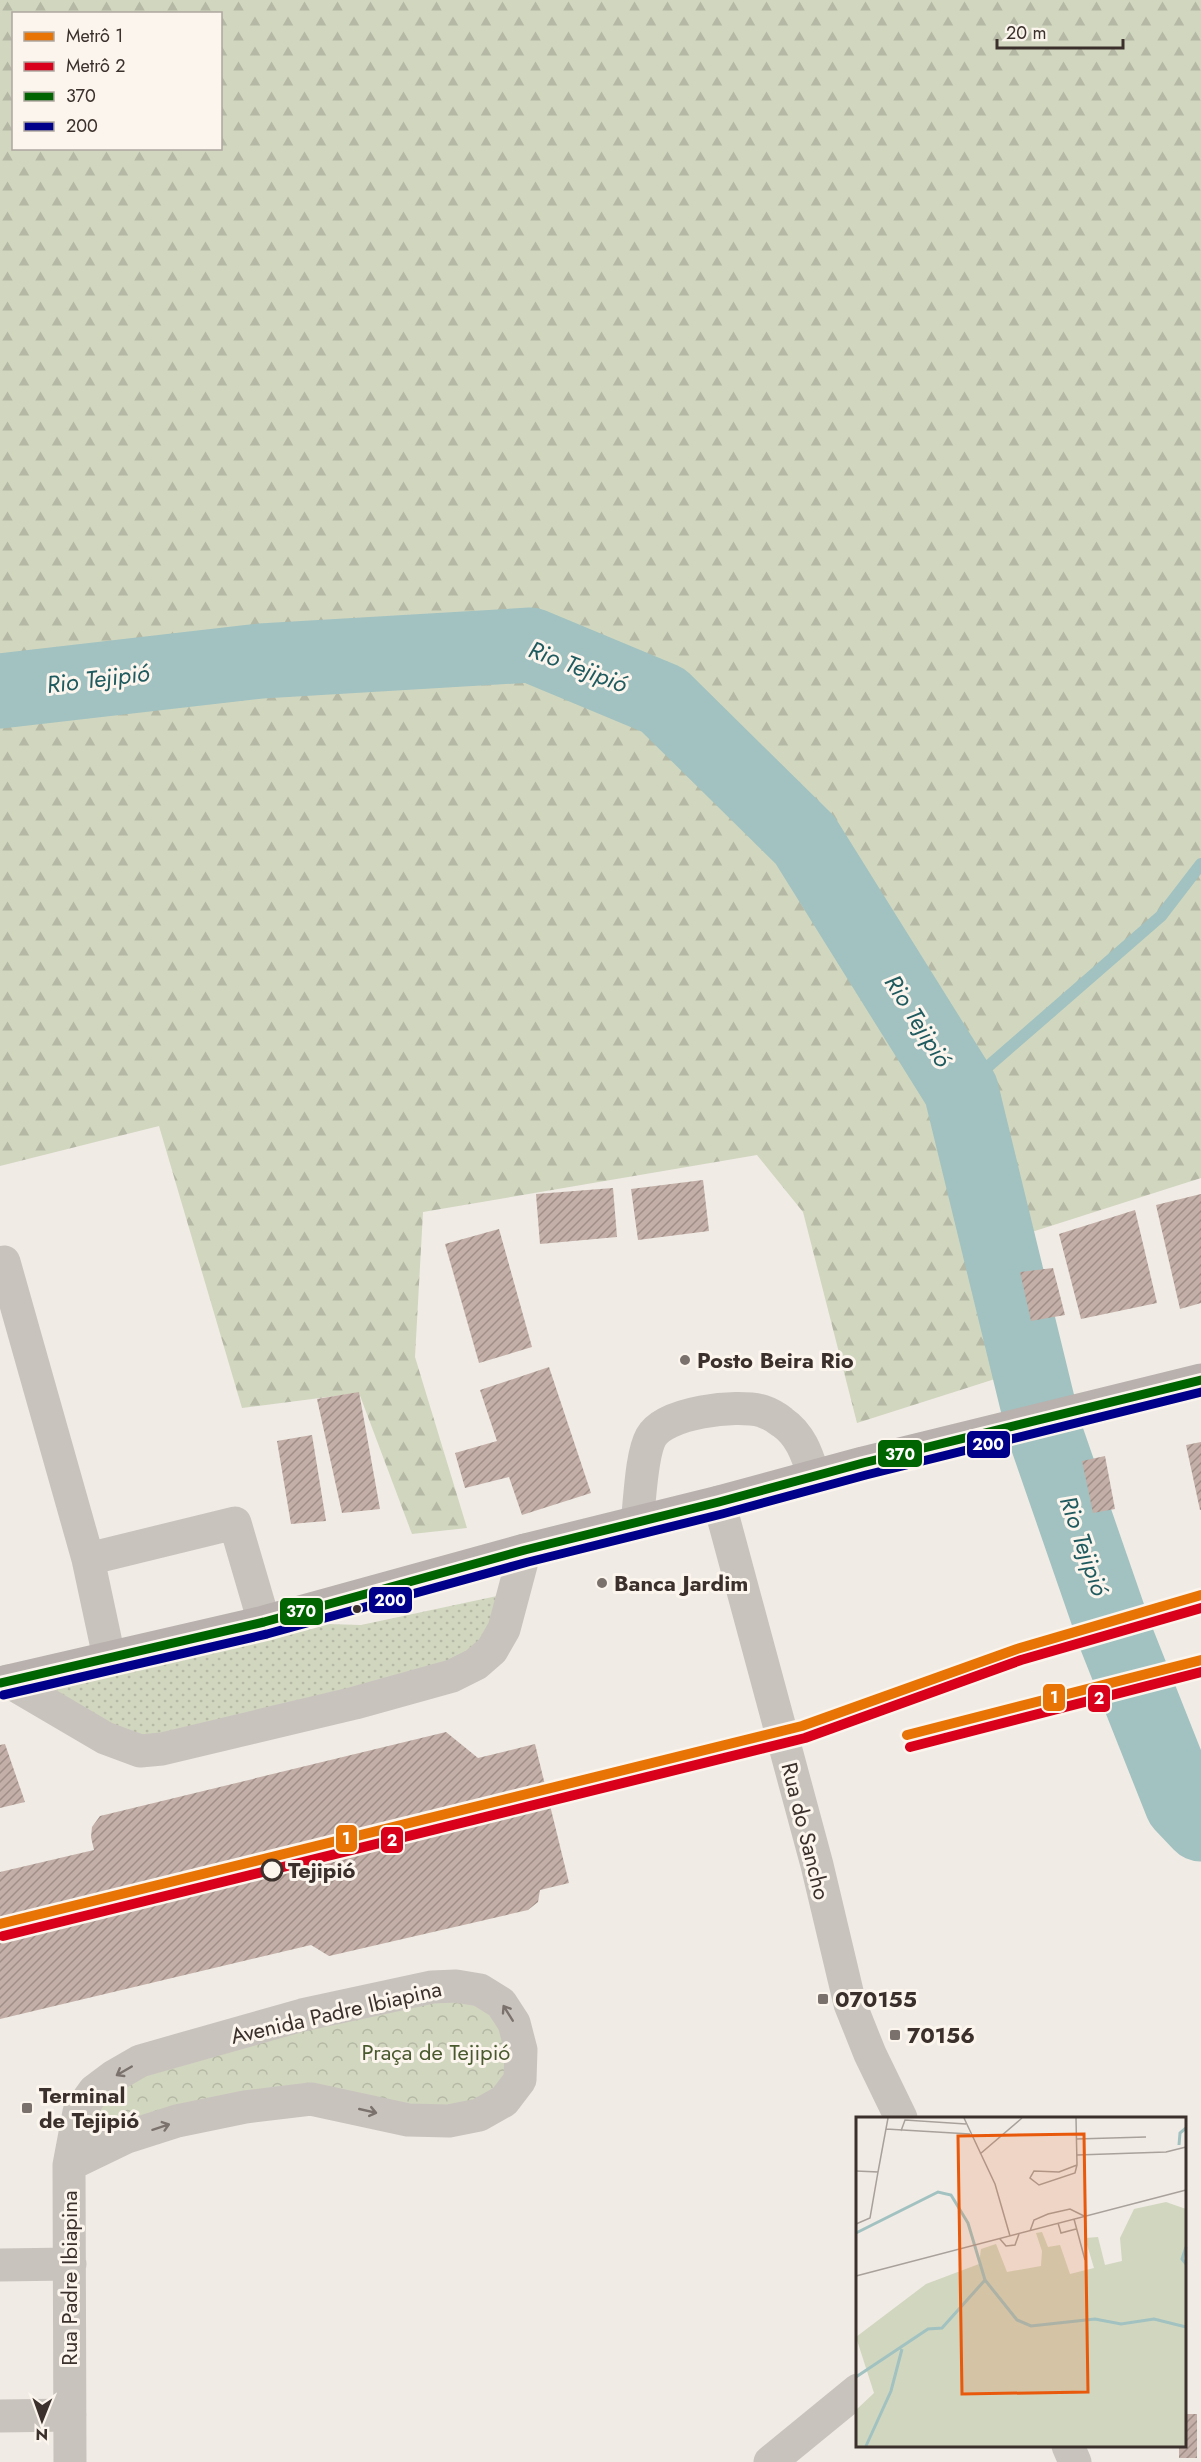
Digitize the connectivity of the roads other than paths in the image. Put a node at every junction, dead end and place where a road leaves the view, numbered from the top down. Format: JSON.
{"nodes":[{"id":1,"x":4,"y":1262,"type":"dead end"},
{"id":2,"x":1201,"y":1380,"type":"edge"},
{"id":3,"x":814,"y":1476,"type":"junction"},
{"id":4,"x":719,"y":1502,"type":"junction"},
{"id":5,"x":637,"y":1523,"type":"junction"},
{"id":6,"x":525,"y":1550,"type":"junction"},
{"id":7,"x":88,"y":1559,"type":"junction"},
{"id":8,"x":264,"y":1622,"type":"junction"},
{"id":9,"x":109,"y":1658,"type":"junction"},
{"id":10,"x":4,"y":1682,"type":"edge"},
{"id":11,"x":901,"y":2117,"type":"edge"},
{"id":12,"x":69,"y":2165,"type":"junction"},
{"id":13,"x":70,"y":2264,"type":"junction"},
{"id":14,"x":0,"y":2265,"type":"edge"},
{"id":15,"x":856,"y":2392,"type":"edge"},
{"id":16,"x":70,"y":2415,"type":"junction"},
{"id":17,"x":0,"y":2416,"type":"edge"},
{"id":18,"x":1069,"y":2447,"type":"edge"},
{"id":19,"x":797,"y":2451,"type":"edge"},
{"id":20,"x":70,"y":2462,"type":"edge"},
{"id":21,"x":770,"y":2462,"type":"edge"},
{"id":22,"x":1075,"y":2462,"type":"edge"}],
"edges":[{"from":1,"to":7,"type":"street"},
{"from":2,"to":3,"type":"main road"},
{"from":3,"to":4,"type":"main road"},
{"from":3,"to":5,"type":"street"},
{"from":4,"to":5,"type":"main road"},
{"from":4,"to":11,"type":"street","name":"Rua do Sancho"},
{"from":5,"to":6,"type":"main road"},
{"from":6,"to":8,"type":"main road"},
{"from":6,"to":10,"type":"street"},
{"from":7,"to":8,"type":"street"},
{"from":7,"to":9,"type":"street"},
{"from":8,"to":9,"type":"main road"},
{"from":9,"to":10,"type":"main road"},
{"from":12,"to":12,"type":"street","name":"Avenida Padre Ibiapina","one_way":true},
{"from":12,"to":13,"type":"street","name":"Rua Padre Ibiapina"},
{"from":13,"to":14,"type":"street"},
{"from":13,"to":16,"type":"street","name":"Rua Padre Ibiapina"},
{"from":15,"to":19,"type":"street"},
{"from":16,"to":17,"type":"street"},
{"from":16,"to":20,"type":"street","name":"Rua Padre Ibiapina"},
{"from":18,"to":22,"type":"street"},
{"from":19,"to":21,"type":"street"}]}
